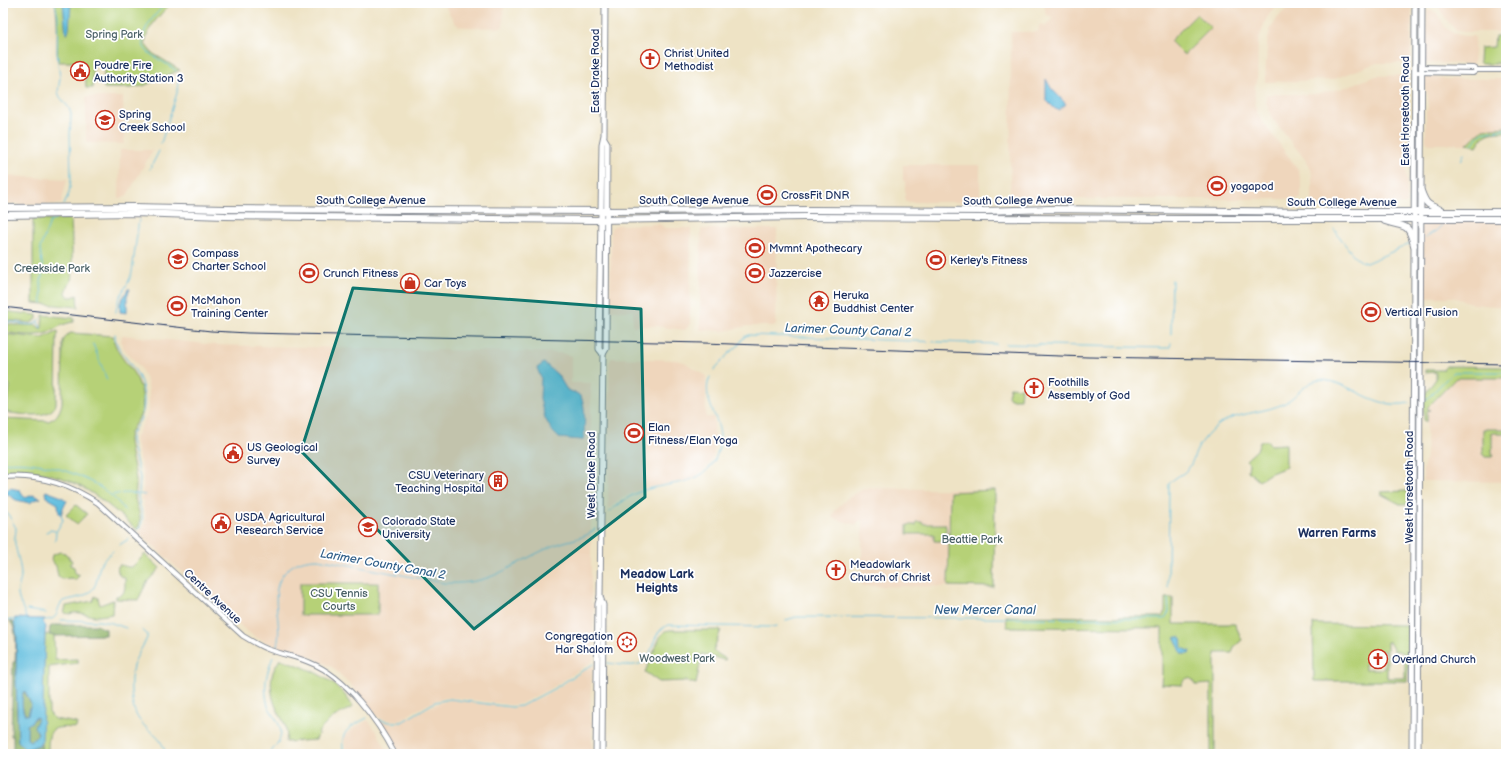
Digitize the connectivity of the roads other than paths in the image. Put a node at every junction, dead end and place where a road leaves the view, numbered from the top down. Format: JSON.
{"nodes":[{"id":1,"x":605,"y":3,"type":"edge"},
{"id":2,"x":1415,"y":3,"type":"edge"},
{"id":3,"x":1422,"y":3,"type":"edge"},
{"id":4,"x":1421,"y":67,"type":"junction"},
{"id":5,"x":1476,"y":70,"type":"junction"},
{"id":6,"x":1506,"y":70,"type":"edge"},
{"id":7,"x":1415,"y":72,"type":"junction"},
{"id":8,"x":1421,"y":73,"type":"junction"},
{"id":9,"x":1421,"y":192,"type":"junction"},
{"id":10,"x":3,"y":208,"type":"edge"},
{"id":11,"x":407,"y":210,"type":"junction"},
{"id":12,"x":693,"y":210,"type":"junction"},
{"id":13,"x":723,"y":210,"type":"junction"},
{"id":14,"x":604,"y":211,"type":"junction"},
{"id":15,"x":1418,"y":212,"type":"junction"},
{"id":16,"x":1444,"y":212,"type":"junction"},
{"id":17,"x":1506,"y":212,"type":"edge"},
{"id":18,"x":3,"y":215,"type":"edge"},
{"id":19,"x":1506,"y":215,"type":"edge"},
{"id":20,"x":394,"y":218,"type":"junction"},
{"id":21,"x":696,"y":218,"type":"junction"},
{"id":22,"x":669,"y":219,"type":"junction"},
{"id":23,"x":1381,"y":219,"type":"junction"},
{"id":24,"x":1418,"y":219,"type":"junction"},
{"id":25,"x":1486,"y":219,"type":"junction"},
{"id":26,"x":1506,"y":219,"type":"edge"},
{"id":27,"x":604,"y":220,"type":"junction"},
{"id":28,"x":1414,"y":245,"type":"junction"},
{"id":29,"x":1414,"y":258,"type":"junction"},
{"id":30,"x":600,"y":260,"type":"junction"},
{"id":31,"x":600,"y":278,"type":"junction"},
{"id":32,"x":606,"y":278,"type":"junction"},
{"id":33,"x":1414,"y":296,"type":"junction"},
{"id":34,"x":1420,"y":297,"type":"junction"},
{"id":35,"x":606,"y":303,"type":"junction"},
{"id":36,"x":1420,"y":333,"type":"junction"},
{"id":37,"x":603,"y":354,"type":"junction"},
{"id":38,"x":3,"y":477,"type":"edge"},
{"id":39,"x":600,"y":598,"type":"junction"},
{"id":40,"x":598,"y":644,"type":"junction"},
{"id":41,"x":603,"y":656,"type":"junction"},
{"id":42,"x":395,"y":754,"type":"edge"},
{"id":43,"x":596,"y":754,"type":"edge"},
{"id":44,"x":602,"y":754,"type":"edge"},
{"id":45,"x":1412,"y":754,"type":"edge"},
{"id":46,"x":1418,"y":754,"type":"edge"}],
"edges":[{"from":1,"to":14,"type":"main road","name":"East Drake Road"},
{"from":2,"to":7,"type":"main road","name":"East Horsetooth Road"},
{"from":3,"to":4,"type":"main road","name":"East Horsetooth Road"},
{"from":4,"to":5,"type":"street"},
{"from":4,"to":8,"type":"main road","name":"East Horsetooth Road"},
{"from":5,"to":6,"type":"street"},
{"from":5,"to":8,"type":"street"},
{"from":7,"to":8,"type":"street"},
{"from":7,"to":15,"type":"main road","name":"East Horsetooth Road"},
{"from":8,"to":9,"type":"main road","name":"East Horsetooth Road"},
{"from":9,"to":15,"type":"main road","name":"East Horsetooth Road"},
{"from":9,"to":16,"type":"highway"},
{"from":10,"to":11,"type":"highway","name":"South College Avenue"},
{"from":11,"to":14,"type":"highway","name":"South College Avenue"},
{"from":11,"to":20,"type":"highway"},
{"from":12,"to":13,"type":"highway","name":"South College Avenue"},
{"from":12,"to":14,"type":"highway","name":"South College Avenue"},
{"from":12,"to":22,"type":"highway"},
{"from":13,"to":15,"type":"highway","name":"South College Avenue"},
{"from":13,"to":21,"type":"highway"},
{"from":14,"to":27,"type":"main road","name":"East Drake Road"},
{"from":15,"to":16,"type":"highway","name":"South College Avenue"},
{"from":15,"to":24,"type":"main road","name":"East Horsetooth Road"},
{"from":16,"to":17,"type":"highway","name":"South College Avenue"},
{"from":18,"to":20,"type":"highway","name":"South College Avenue"},
{"from":19,"to":25,"type":"highway"},
{"from":20,"to":27,"type":"highway","name":"South College Avenue"},
{"from":21,"to":22,"type":"highway","name":"South College Avenue"},
{"from":21,"to":23,"type":"highway","name":"South College Avenue"},
{"from":22,"to":27,"type":"highway","name":"South College Avenue"},
{"from":23,"to":24,"type":"highway","name":"South College Avenue"},
{"from":23,"to":28,"type":"highway"},
{"from":24,"to":25,"type":"highway","name":"South College Avenue"},
{"from":24,"to":28,"type":"main road","name":"West Horsetooth Road"},
{"from":24,"to":34,"type":"main road","name":"West Horsetooth Road"},
{"from":25,"to":26,"type":"highway","name":"South College Avenue"},
{"from":27,"to":30,"type":"main road","name":"West Drake Road"},
{"from":27,"to":32,"type":"main road","name":"West Drake Road"},
{"from":28,"to":29,"type":"main road","name":"West Horsetooth Road"},
{"from":29,"to":33,"type":"main road","name":"West Horsetooth Road"},
{"from":29,"to":34,"type":"main road"},
{"from":30,"to":31,"type":"main road","name":"West Drake Road"},
{"from":30,"to":32,"type":"main road"},
{"from":31,"to":35,"type":"main road"},
{"from":31,"to":37,"type":"main road","name":"West Drake Road"},
{"from":32,"to":35,"type":"main road","name":"West Drake Road"},
{"from":33,"to":36,"type":"main road"},
{"from":33,"to":45,"type":"main road","name":"West Horsetooth Road"},
{"from":34,"to":36,"type":"main road","name":"West Horsetooth Road"},
{"from":35,"to":37,"type":"main road","name":"West Drake Road"},
{"from":36,"to":46,"type":"main road","name":"West Horsetooth Road"},
{"from":37,"to":39,"type":"main road","name":"West Drake Road"},
{"from":38,"to":42,"type":"street","name":"Centre Avenue"},
{"from":39,"to":40,"type":"main road","name":"West Drake Road"},
{"from":39,"to":41,"type":"main road","name":"West Drake Road"},
{"from":40,"to":41,"type":"main road"},
{"from":40,"to":43,"type":"main road","name":"West Drake Road"},
{"from":41,"to":44,"type":"main road","name":"West Drake Road"}]}
